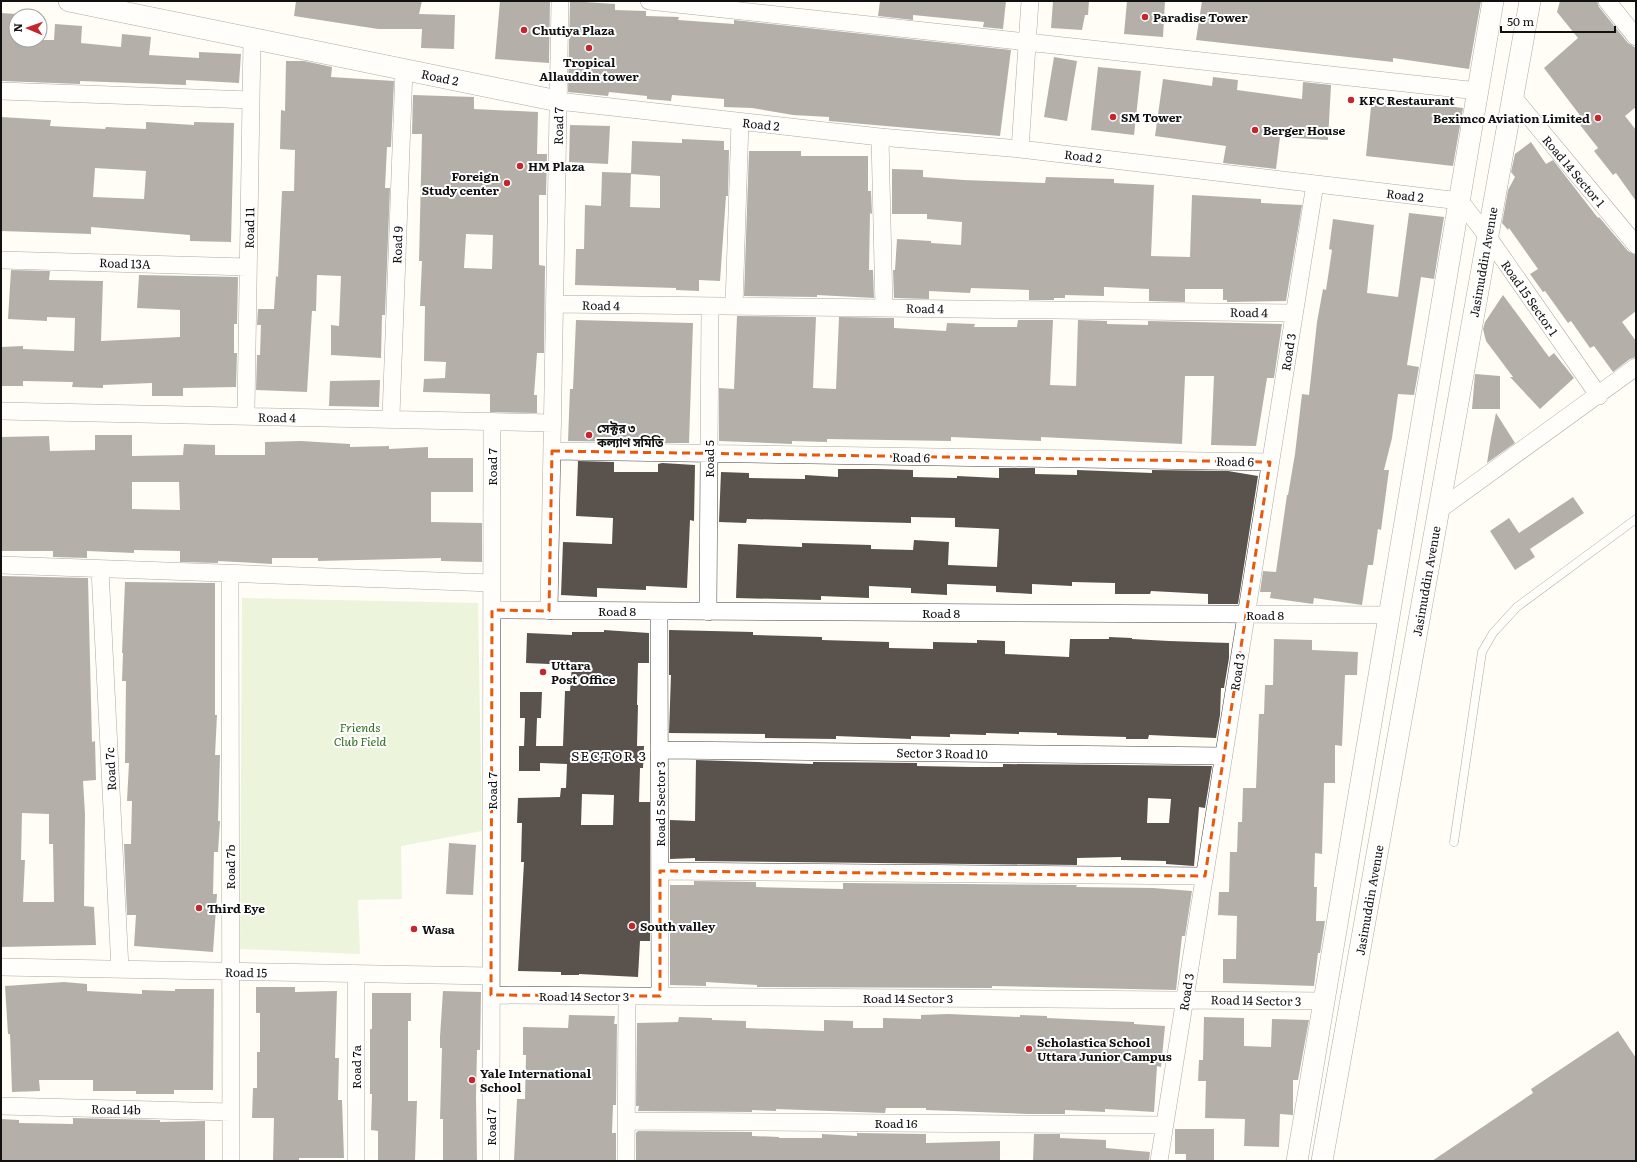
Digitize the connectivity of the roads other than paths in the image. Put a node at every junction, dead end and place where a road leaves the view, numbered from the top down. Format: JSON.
{"nodes":[{"id":1,"x":69,"y":1,"type":"edge"},
{"id":2,"x":560,"y":1,"type":"edge"},
{"id":3,"x":649,"y":1,"type":"edge"},
{"id":4,"x":1030,"y":1,"type":"edge"},
{"id":5,"x":1493,"y":1,"type":"edge"},
{"id":6,"x":1530,"y":1,"type":"edge"},
{"id":7,"x":1607,"y":1,"type":"edge"},
{"id":8,"x":1636,"y":37,"type":"edge"},
{"id":9,"x":252,"y":38,"type":"junction"},
{"id":10,"x":1027,"y":42,"type":"junction"},
{"id":11,"x":404,"y":69,"type":"junction"},
{"id":12,"x":1,"y":91,"type":"edge"},
{"id":13,"x":1478,"y":91,"type":"junction"},
{"id":14,"x":1513,"y":97,"type":"junction"},
{"id":15,"x":251,"y":100,"type":"junction"},
{"id":16,"x":558,"y":101,"type":"junction"},
{"id":17,"x":740,"y":122,"type":"junction"},
{"id":18,"x":880,"y":137,"type":"junction"},
{"id":19,"x":1020,"y":149,"type":"junction"},
{"id":20,"x":1315,"y":184,"type":"junction"},
{"id":21,"x":1460,"y":201,"type":"junction"},
{"id":22,"x":1488,"y":237,"type":"junction"},
{"id":23,"x":1636,"y":245,"type":"edge"},
{"id":24,"x":1,"y":260,"type":"edge"},
{"id":25,"x":248,"y":267,"type":"junction"},
{"id":26,"x":555,"y":304,"type":"junction"},
{"id":27,"x":710,"y":306,"type":"junction"},
{"id":28,"x":734,"y":306,"type":"junction"},
{"id":29,"x":884,"y":308,"type":"junction"},
{"id":30,"x":1294,"y":312,"type":"junction"},
{"id":31,"x":1636,"y":368,"type":"edge"},
{"id":32,"x":1599,"y":396,"type":"junction"},
{"id":33,"x":1,"y":411,"type":"edge"},
{"id":34,"x":243,"y":416,"type":"junction"},
{"id":35,"x":387,"y":419,"type":"junction"},
{"id":36,"x":492,"y":421,"type":"junction"},
{"id":37,"x":553,"y":423,"type":"junction"},
{"id":38,"x":552,"y":452,"type":"junction"},
{"id":39,"x":709,"y":454,"type":"junction"},
{"id":40,"x":1270,"y":462,"type":"junction"},
{"id":41,"x":1439,"y":510,"type":"junction"},
{"id":42,"x":1636,"y":519,"type":"edge"},
{"id":43,"x":1,"y":565,"type":"edge"},
{"id":44,"x":100,"y":569,"type":"junction"},
{"id":45,"x":230,"y":574,"type":"junction"},
{"id":46,"x":492,"y":582,"type":"junction"},
{"id":47,"x":492,"y":610,"type":"junction"},
{"id":48,"x":549,"y":611,"type":"junction"},
{"id":49,"x":659,"y":611,"type":"junction"},
{"id":50,"x":708,"y":612,"type":"junction"},
{"id":51,"x":1247,"y":614,"type":"junction"},
{"id":52,"x":1389,"y":615,"type":"junction"},
{"id":53,"x":660,"y":750,"type":"junction"},
{"id":54,"x":1224,"y":756,"type":"junction"},
{"id":55,"x":1454,"y":842,"type":"dead end"},
{"id":56,"x":660,"y":870,"type":"junction"},
{"id":57,"x":1205,"y":876,"type":"junction"},
{"id":58,"x":1,"y":967,"type":"edge"},
{"id":59,"x":120,"y":969,"type":"junction"},
{"id":60,"x":231,"y":972,"type":"junction"},
{"id":61,"x":356,"y":974,"type":"junction"},
{"id":62,"x":491,"y":976,"type":"junction"},
{"id":63,"x":491,"y":995,"type":"junction"},
{"id":64,"x":627,"y":996,"type":"junction"},
{"id":65,"x":660,"y":996,"type":"junction"},
{"id":66,"x":1184,"y":999,"type":"junction"},
{"id":67,"x":1324,"y":1001,"type":"junction"},
{"id":68,"x":1,"y":1106,"type":"edge"},
{"id":69,"x":231,"y":1112,"type":"junction"},
{"id":70,"x":626,"y":1121,"type":"junction"},
{"id":71,"x":1165,"y":1125,"type":"junction"},
{"id":72,"x":231,"y":1161,"type":"edge"},
{"id":73,"x":356,"y":1161,"type":"edge"},
{"id":74,"x":491,"y":1161,"type":"edge"},
{"id":75,"x":626,"y":1161,"type":"edge"},
{"id":76,"x":1159,"y":1161,"type":"edge"},
{"id":77,"x":1297,"y":1161,"type":"edge"},
{"id":78,"x":1322,"y":1161,"type":"edge"}],
"edges":[{"from":1,"to":9,"type":"street","name":"Road 2"},
{"from":2,"to":16,"type":"street","name":"Road 7"},
{"from":3,"to":10,"type":"street"},
{"from":4,"to":10,"type":"street"},
{"from":5,"to":13,"type":"street"},
{"from":6,"to":14,"type":"street","name":"Jasimuddin Avenue"},
{"from":7,"to":8,"type":"street"},
{"from":9,"to":11,"type":"street","name":"Road 2"},
{"from":9,"to":15,"type":"street","name":"Road 11"},
{"from":10,"to":13,"type":"street"},
{"from":10,"to":19,"type":"street"},
{"from":11,"to":16,"type":"street","name":"Road 2"},
{"from":11,"to":35,"type":"street","name":"Road 9"},
{"from":12,"to":15,"type":"street"},
{"from":13,"to":21,"type":"street"},
{"from":14,"to":22,"type":"street","name":"Jasimuddin Avenue"},
{"from":14,"to":23,"type":"street","name":"Road 14 Sector 1"},
{"from":15,"to":25,"type":"street","name":"Road 11"},
{"from":16,"to":17,"type":"street","name":"Road 2"},
{"from":16,"to":26,"type":"street","name":"Road 7"},
{"from":17,"to":18,"type":"street","name":"Road 2"},
{"from":17,"to":28,"type":"street"},
{"from":18,"to":19,"type":"street","name":"Road 2"},
{"from":18,"to":29,"type":"street"},
{"from":19,"to":20,"type":"street","name":"Road 2"},
{"from":20,"to":21,"type":"street","name":"Road 2"},
{"from":20,"to":30,"type":"street","name":"Road 3"},
{"from":21,"to":22,"type":"street","name":"Road 15 Sector 1"},
{"from":21,"to":52,"type":"street"},
{"from":22,"to":32,"type":"street","name":"Road 15 Sector 1"},
{"from":22,"to":41,"type":"street","name":"Jasimuddin Avenue"},
{"from":24,"to":25,"type":"street","name":"Road 13A"},
{"from":25,"to":34,"type":"street","name":"Road 11"},
{"from":26,"to":27,"type":"street","name":"Road 4"},
{"from":26,"to":37,"type":"street","name":"Road 7"},
{"from":27,"to":28,"type":"street","name":"Road 4"},
{"from":27,"to":39,"type":"street","name":"Road 5"},
{"from":28,"to":29,"type":"street","name":"Road 4"},
{"from":29,"to":30,"type":"street","name":"Road 4"},
{"from":30,"to":40,"type":"street","name":"Road 3"},
{"from":31,"to":32,"type":"street"},
{"from":32,"to":41,"type":"street"},
{"from":33,"to":34,"type":"street","name":"Road 4"},
{"from":34,"to":35,"type":"street","name":"Road 4"},
{"from":35,"to":36,"type":"street","name":"Road 4"},
{"from":36,"to":37,"type":"street","name":"Road 4"},
{"from":36,"to":46,"type":"street","name":"Road 7"},
{"from":37,"to":38,"type":"street","name":"Road 7"},
{"from":38,"to":39,"type":"street","name":"Road 6"},
{"from":38,"to":48,"type":"street","name":"Road 7"},
{"from":39,"to":40,"type":"street","name":"Road 6"},
{"from":39,"to":50,"type":"street","name":"Road 5"},
{"from":40,"to":51,"type":"street","name":"Road 3"},
{"from":41,"to":78,"type":"street","name":"Jasimuddin Avenue"},
{"from":42,"to":55,"type":"lane"},
{"from":43,"to":44,"type":"street"},
{"from":44,"to":45,"type":"street"},
{"from":44,"to":59,"type":"street","name":"Road 7c"},
{"from":45,"to":46,"type":"street"},
{"from":45,"to":60,"type":"street","name":"Road 7b"},
{"from":46,"to":47,"type":"street","name":"Road 7"},
{"from":47,"to":48,"type":"street","name":"Road 8"},
{"from":47,"to":62,"type":"street","name":"Road 7"},
{"from":48,"to":49,"type":"street","name":"Road 8"},
{"from":49,"to":50,"type":"street","name":"Road 8"},
{"from":49,"to":53,"type":"street","name":"Road 5 Sector 3"},
{"from":50,"to":51,"type":"street","name":"Road 8"},
{"from":51,"to":52,"type":"street","name":"Road 8"},
{"from":51,"to":54,"type":"street","name":"Road 3"},
{"from":52,"to":67,"type":"street"},
{"from":53,"to":54,"type":"street","name":"Sector 3 Road 10"},
{"from":53,"to":56,"type":"street","name":"Road 5 Sector 3"},
{"from":54,"to":57,"type":"street","name":"Road 3"},
{"from":56,"to":57,"type":"street"},
{"from":56,"to":65,"type":"street","name":"Road 5 Sector 3"},
{"from":57,"to":66,"type":"street","name":"Road 3"},
{"from":58,"to":59,"type":"street","name":"Road 15"},
{"from":59,"to":60,"type":"street","name":"Road 15"},
{"from":60,"to":61,"type":"street","name":"Road 15"},
{"from":60,"to":69,"type":"street","name":"Road 7b"},
{"from":61,"to":62,"type":"street","name":"Road 15"},
{"from":61,"to":73,"type":"street","name":"Road 7a"},
{"from":62,"to":63,"type":"street","name":"Road 7"},
{"from":63,"to":64,"type":"street","name":"Road 14 Sector 3"},
{"from":63,"to":74,"type":"street","name":"Road 7"},
{"from":64,"to":65,"type":"street","name":"Road 14 Sector 3"},
{"from":64,"to":70,"type":"street"},
{"from":65,"to":66,"type":"street","name":"Road 14 Sector 3"},
{"from":66,"to":67,"type":"street","name":"Road 14 Sector 3"},
{"from":66,"to":71,"type":"street","name":"Road 3"},
{"from":67,"to":77,"type":"street"},
{"from":68,"to":69,"type":"street","name":"Road 14b"},
{"from":69,"to":72,"type":"street","name":"Road 7b"},
{"from":70,"to":71,"type":"street","name":"Road 16"},
{"from":70,"to":75,"type":"street"},
{"from":71,"to":76,"type":"street","name":"Road 3"}]}
